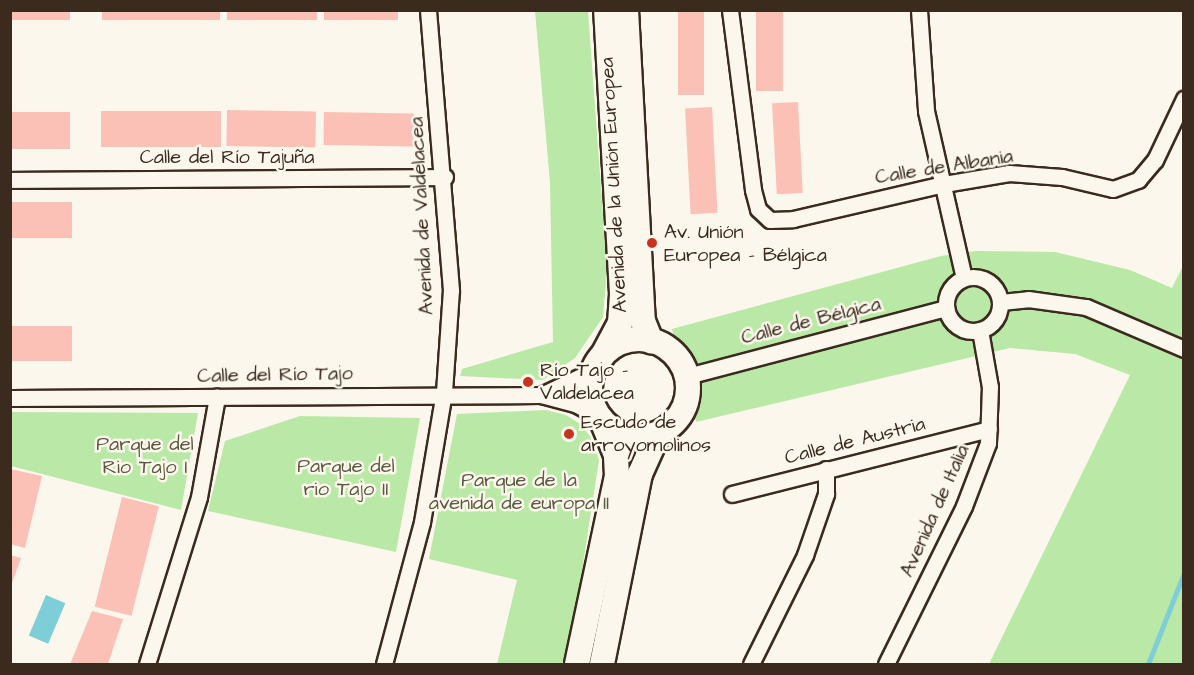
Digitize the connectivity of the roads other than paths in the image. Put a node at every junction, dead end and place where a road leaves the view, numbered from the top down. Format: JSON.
{"nodes":[{"id":1,"x":428,"y":10,"type":"edge"},
{"id":2,"x":606,"y":10,"type":"edge"},
{"id":3,"x":626,"y":10,"type":"edge"},
{"id":4,"x":730,"y":10,"type":"edge"},
{"id":5,"x":919,"y":10,"type":"edge"},
{"id":6,"x":1184,"y":99,"type":"edge"},
{"id":7,"x":445,"y":177,"type":"junction"},
{"id":8,"x":10,"y":180,"type":"edge"},
{"id":9,"x":944,"y":184,"type":"junction"},
{"id":10,"x":964,"y":278,"type":"junction"},
{"id":11,"x":1001,"y":302,"type":"junction"},
{"id":12,"x":946,"y":308,"type":"junction"},
{"id":13,"x":980,"y":330,"type":"junction"},
{"id":14,"x":651,"y":341,"type":"junction"},
{"id":15,"x":1184,"y":349,"type":"edge"},
{"id":16,"x":599,"y":362,"type":"junction"},
{"id":17,"x":687,"y":376,"type":"junction"},
{"id":18,"x":444,"y":392,"type":"junction"},
{"id":19,"x":541,"y":395,"type":"junction"},
{"id":20,"x":217,"y":397,"type":"junction"},
{"id":21,"x":10,"y":398,"type":"edge"},
{"id":22,"x":601,"y":419,"type":"junction"},
{"id":23,"x":989,"y":429,"type":"junction"},
{"id":24,"x":657,"y":434,"type":"junction"},
{"id":25,"x":826,"y":469,"type":"junction"},
{"id":26,"x":732,"y":494,"type":"dead end"},
{"id":27,"x":147,"y":664,"type":"edge"},
{"id":28,"x":384,"y":664,"type":"edge"},
{"id":29,"x":577,"y":664,"type":"edge"},
{"id":30,"x":602,"y":664,"type":"edge"},
{"id":31,"x":751,"y":664,"type":"edge"},
{"id":32,"x":886,"y":664,"type":"edge"}],
"edges":[{"from":1,"to":7,"type":"street","name":"Avenida de Valdelacea"},
{"from":2,"to":16,"type":"main road","name":"Avenida de la Unión Europea"},
{"from":3,"to":14,"type":"main road","name":"Avenida de la Unión Europea"},
{"from":4,"to":9,"type":"street","name":"Calle de Albania"},
{"from":5,"to":9,"type":"street"},
{"from":6,"to":9,"type":"street","name":"Calle de Albania"},
{"from":7,"to":8,"type":"street","name":"Calle del Río Tajuña"},
{"from":7,"to":18,"type":"street","name":"Avenida de Valdelacea"},
{"from":9,"to":10,"type":"street"},
{"from":10,"to":11,"type":"street"},
{"from":10,"to":12,"type":"street"},
{"from":11,"to":13,"type":"street"},
{"from":11,"to":15,"type":"street"},
{"from":12,"to":13,"type":"street"},
{"from":12,"to":17,"type":"street","name":"Calle de Bélgica"},
{"from":13,"to":23,"type":"street","name":"Avenida de Italia"},
{"from":14,"to":16,"type":"main road"},
{"from":14,"to":17,"type":"main road"},
{"from":16,"to":19,"type":"street","name":"Calle del Río Tajo"},
{"from":16,"to":22,"type":"main road"},
{"from":17,"to":24,"type":"main road"},
{"from":18,"to":19,"type":"street","name":"Calle del Río Tajo"},
{"from":18,"to":20,"type":"street","name":"Calle del Río Tajo"},
{"from":18,"to":28,"type":"street","name":"Avenida de Valdelacea"},
{"from":19,"to":22,"type":"street","name":"Calle del Río Tajo"},
{"from":20,"to":21,"type":"street","name":"Calle del Río Tajo"},
{"from":20,"to":27,"type":"street"},
{"from":22,"to":24,"type":"main road"},
{"from":22,"to":29,"type":"main road"},
{"from":23,"to":25,"type":"street","name":"Calle de Austria"},
{"from":23,"to":32,"type":"street","name":"Avenida de Italia"},
{"from":24,"to":30,"type":"main road"},
{"from":25,"to":26,"type":"street","name":"Calle de Austria"},
{"from":25,"to":31,"type":"street"}]}
